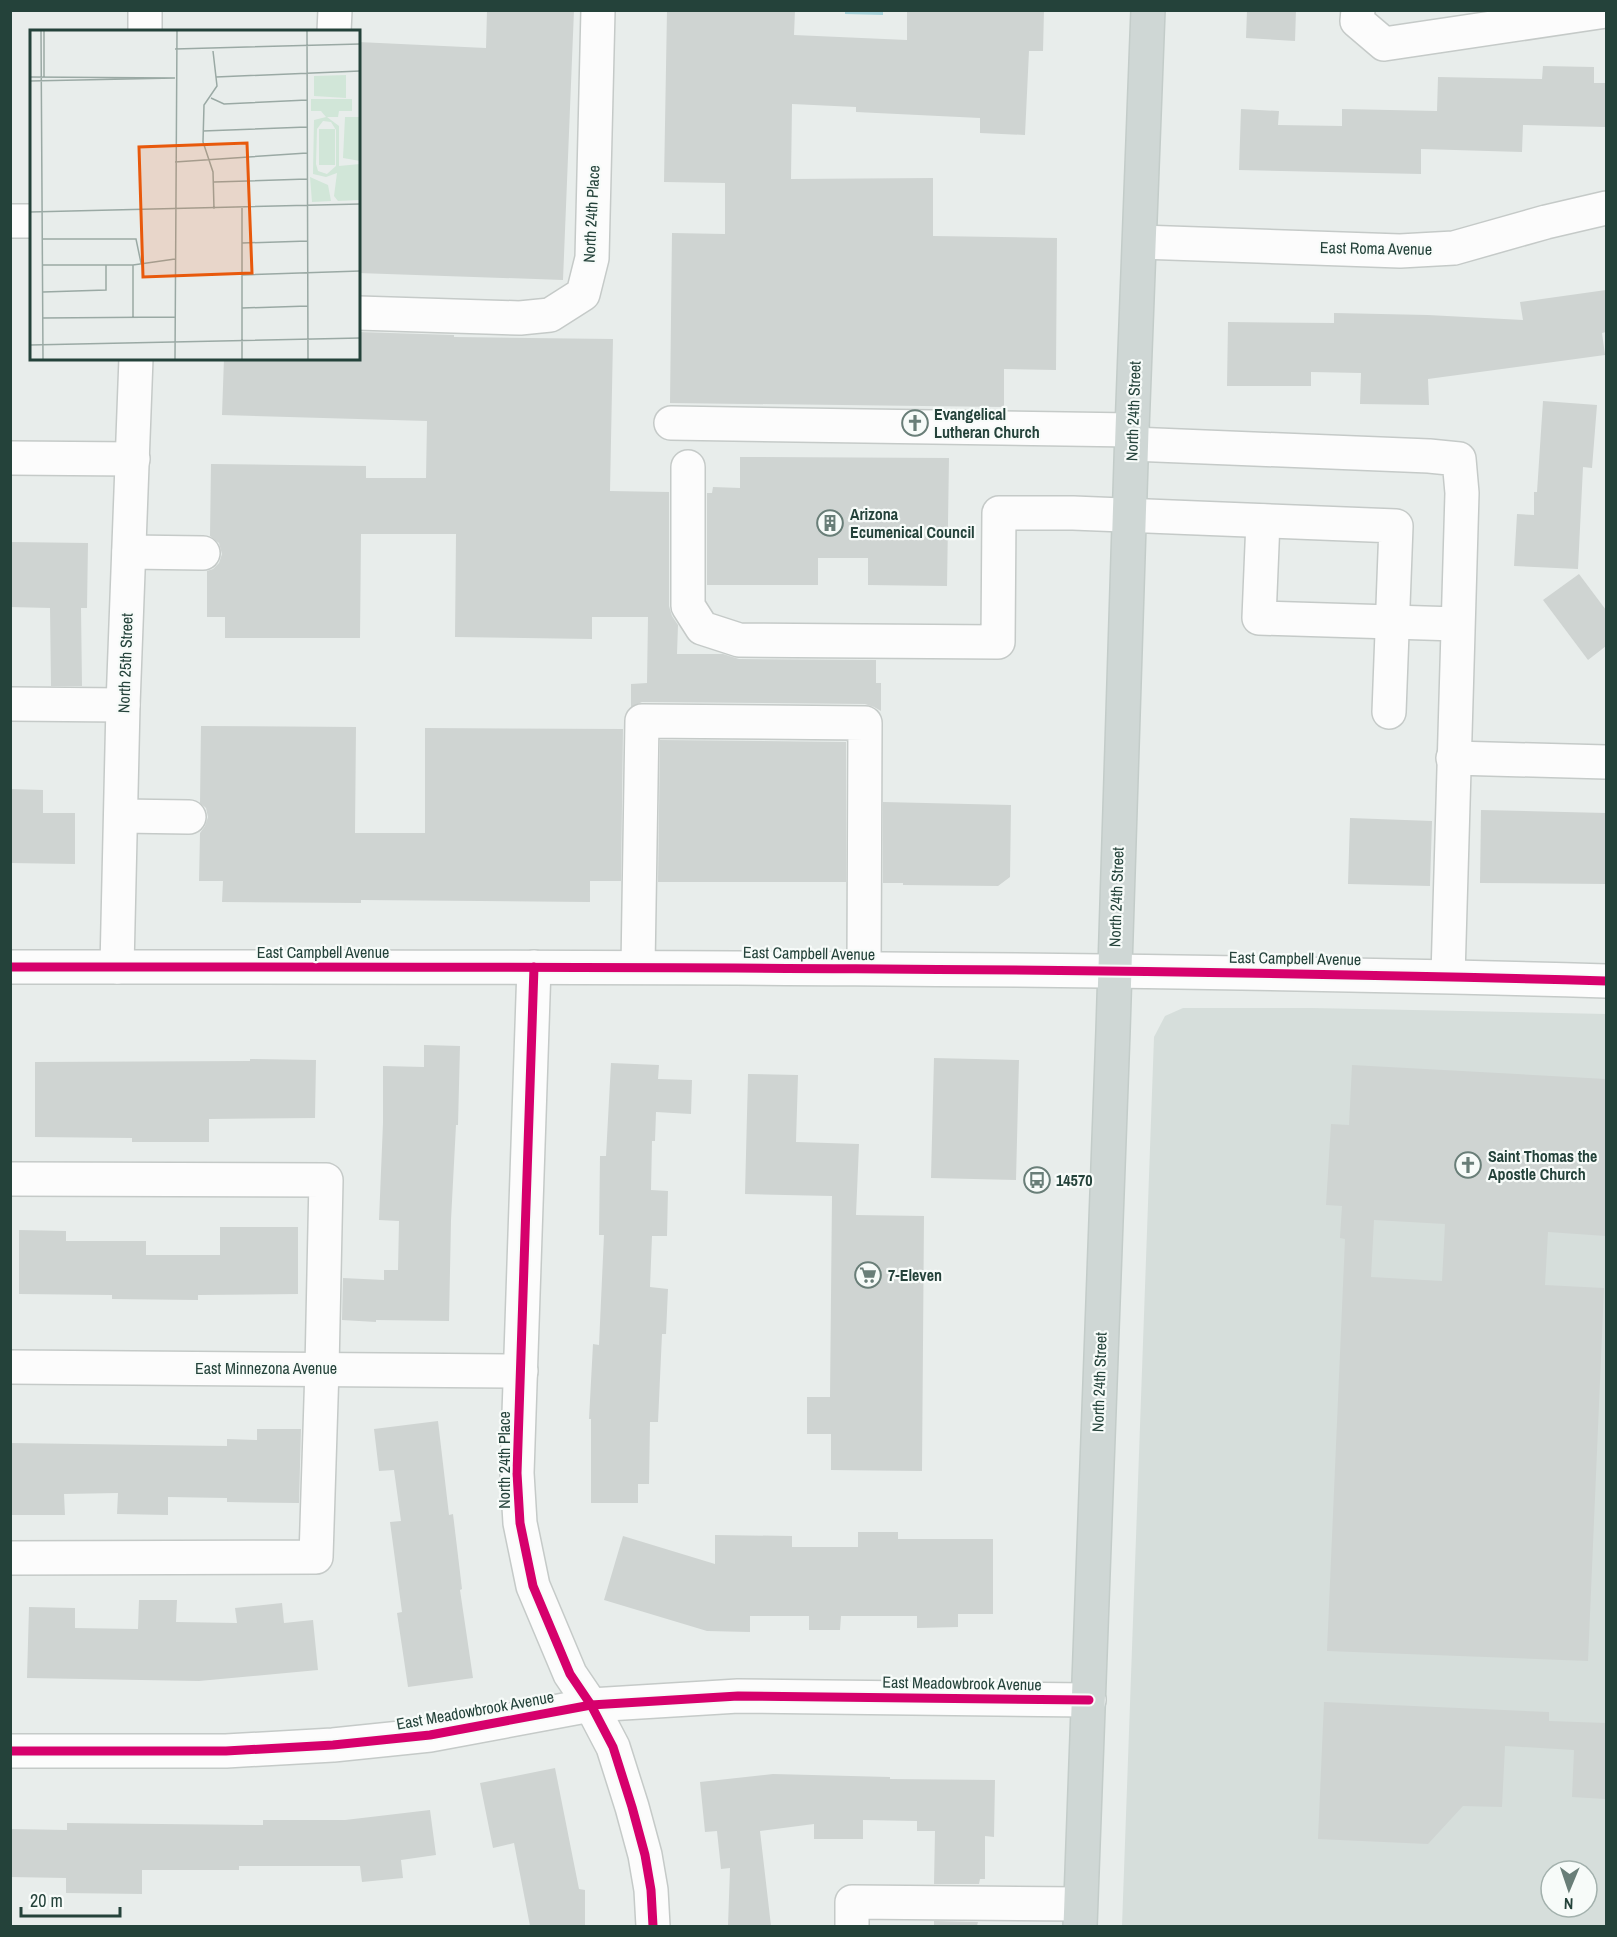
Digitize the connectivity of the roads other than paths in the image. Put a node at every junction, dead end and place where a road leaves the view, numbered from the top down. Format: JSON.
{"nodes":[{"id":1,"x":146,"y":10,"type":"edge"},
{"id":2,"x":317,"y":10,"type":"edge"},
{"id":3,"x":598,"y":10,"type":"edge"},
{"id":4,"x":1148,"y":10,"type":"edge"},
{"id":5,"x":1358,"y":10,"type":"edge"},
{"id":6,"x":335,"y":11,"type":"edge"},
{"id":7,"x":1606,"y":11,"type":"edge"},
{"id":8,"x":145,"y":30,"type":"edge"},
{"id":9,"x":334,"y":30,"type":"edge"},
{"id":10,"x":1606,"y":208,"type":"edge"},
{"id":11,"x":10,"y":221,"type":"edge"},
{"id":12,"x":30,"y":221,"type":"edge"},
{"id":13,"x":1140,"y":242,"type":"junction"},
{"id":14,"x":360,"y":313,"type":"edge"},
{"id":15,"x":136,"y":360,"type":"edge"},
{"id":16,"x":671,"y":423,"type":"dead end"},
{"id":17,"x":1132,"y":437,"type":"junction"},
{"id":18,"x":10,"y":458,"type":"edge"},
{"id":19,"x":133,"y":459,"type":"junction"},
{"id":20,"x":688,"y":467,"type":"dead end"},
{"id":21,"x":1130,"y":516,"type":"junction"},
{"id":22,"x":1263,"y":521,"type":"junction"},
{"id":23,"x":129,"y":552,"type":"junction"},
{"id":24,"x":203,"y":553,"type":"dead end"},
{"id":25,"x":1392,"y":623,"type":"junction"},
{"id":26,"x":1457,"y":624,"type":"junction"},
{"id":27,"x":10,"y":704,"type":"edge"},
{"id":28,"x":123,"y":705,"type":"junction"},
{"id":29,"x":1389,"y":712,"type":"dead end"},
{"id":30,"x":1453,"y":758,"type":"junction"},
{"id":31,"x":1606,"y":762,"type":"edge"},
{"id":32,"x":121,"y":816,"type":"junction"},
{"id":33,"x":189,"y":817,"type":"dead end"},
{"id":34,"x":10,"y":967,"type":"edge"},
{"id":35,"x":117,"y":967,"type":"junction"},
{"id":36,"x":534,"y":967,"type":"junction"},
{"id":37,"x":638,"y":967,"type":"junction"},
{"id":38,"x":864,"y":968,"type":"junction"},
{"id":39,"x":1114,"y":972,"type":"junction"},
{"id":40,"x":1448,"y":976,"type":"junction"},
{"id":41,"x":1606,"y":981,"type":"edge"},
{"id":42,"x":10,"y":1179,"type":"edge"},
{"id":43,"x":10,"y":1367,"type":"edge"},
{"id":44,"x":322,"y":1368,"type":"junction"},
{"id":45,"x":521,"y":1371,"type":"junction"},
{"id":46,"x":10,"y":1558,"type":"edge"},
{"id":47,"x":1089,"y":1700,"type":"junction"},
{"id":48,"x":591,"y":1705,"type":"junction"},
{"id":49,"x":10,"y":1751,"type":"edge"},
{"id":50,"x":1080,"y":1915,"type":"edge"},
{"id":51,"x":653,"y":1926,"type":"edge"},
{"id":52,"x":852,"y":1926,"type":"edge"}],
"edges":[{"from":1,"to":8,"type":"street"},
{"from":2,"to":6,"type":"street"},
{"from":3,"to":14,"type":"street","name":"North 24th Place"},
{"from":4,"to":13,"type":"main road","name":"North 24th Street"},
{"from":5,"to":7,"type":"street"},
{"from":6,"to":9,"type":"street"},
{"from":10,"to":13,"type":"street","name":"East Roma Avenue"},
{"from":11,"to":12,"type":"street"},
{"from":13,"to":17,"type":"main road","name":"North 24th Street"},
{"from":15,"to":19,"type":"street","name":"North 25th Street"},
{"from":16,"to":17,"type":"street"},
{"from":17,"to":21,"type":"main road","name":"North 24th Street"},
{"from":17,"to":26,"type":"street"},
{"from":18,"to":19,"type":"street"},
{"from":19,"to":23,"type":"street","name":"North 25th Street"},
{"from":20,"to":21,"type":"street"},
{"from":21,"to":22,"type":"street"},
{"from":21,"to":39,"type":"main road","name":"North 24th Street"},
{"from":22,"to":25,"type":"street"},
{"from":22,"to":25,"type":"street"},
{"from":23,"to":24,"type":"street"},
{"from":23,"to":28,"type":"street","name":"North 25th Street"},
{"from":25,"to":26,"type":"street"},
{"from":25,"to":29,"type":"street"},
{"from":26,"to":30,"type":"street"},
{"from":27,"to":28,"type":"street"},
{"from":28,"to":32,"type":"street","name":"North 25th Street"},
{"from":30,"to":31,"type":"street"},
{"from":30,"to":40,"type":"street"},
{"from":32,"to":33,"type":"street"},
{"from":32,"to":35,"type":"street","name":"North 25th Street"},
{"from":34,"to":35,"type":"street","name":"East Campbell Avenue"},
{"from":35,"to":36,"type":"street","name":"East Campbell Avenue"},
{"from":36,"to":37,"type":"street","name":"East Campbell Avenue"},
{"from":36,"to":45,"type":"street","name":"North 24th Place"},
{"from":37,"to":38,"type":"street","name":"East Campbell Avenue"},
{"from":37,"to":38,"type":"street"},
{"from":38,"to":39,"type":"street","name":"East Campbell Avenue"},
{"from":39,"to":40,"type":"street","name":"East Campbell Avenue"},
{"from":39,"to":47,"type":"main road","name":"North 24th Street"},
{"from":40,"to":41,"type":"street","name":"East Campbell Avenue"},
{"from":42,"to":44,"type":"street"},
{"from":43,"to":44,"type":"street","name":"East Minnezona Avenue"},
{"from":44,"to":45,"type":"street","name":"East Minnezona Avenue"},
{"from":44,"to":46,"type":"street"},
{"from":45,"to":48,"type":"street","name":"North 24th Place"},
{"from":47,"to":48,"type":"street","name":"East Meadowbrook Avenue"},
{"from":47,"to":50,"type":"main road","name":"North 24th Street"},
{"from":48,"to":49,"type":"street","name":"East Meadowbrook Avenue"},
{"from":48,"to":51,"type":"street","name":"North 24th Place"},
{"from":50,"to":52,"type":"street"}]}
